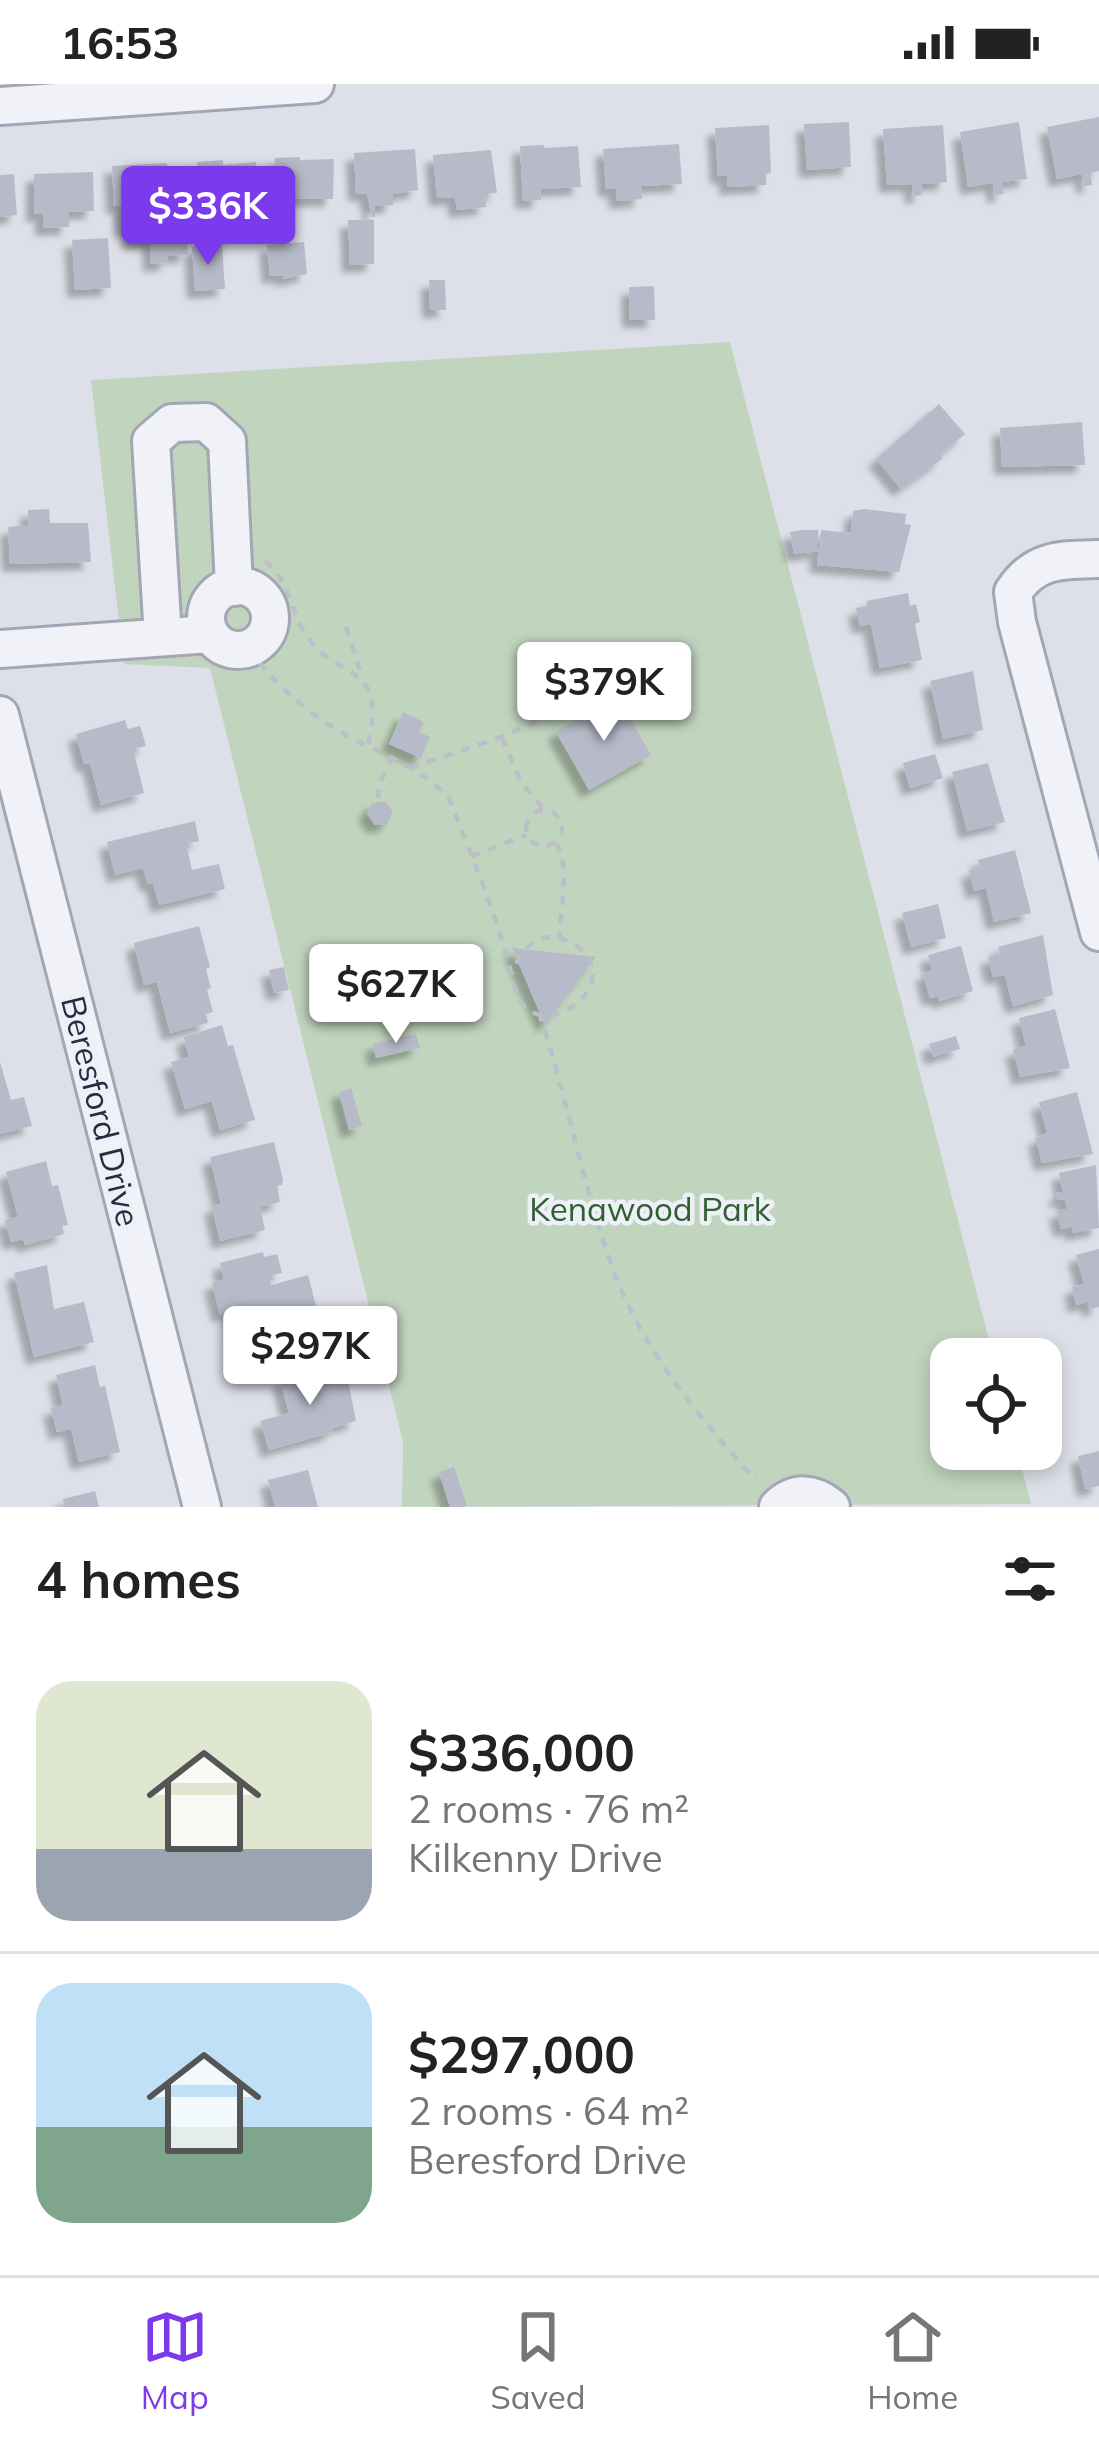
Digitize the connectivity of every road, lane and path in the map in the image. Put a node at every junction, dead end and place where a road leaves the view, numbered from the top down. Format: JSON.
{"nodes":[{"id":1,"x":315,"y":84,"type":"edge"},
{"id":2,"x":66,"y":93,"type":"edge"},
{"id":3,"x":0,"y":106,"type":"edge"},
{"id":4,"x":1099,"y":559,"type":"edge"},
{"id":5,"x":233,"y":570,"type":"junction"},
{"id":6,"x":346,"y":626,"type":"dead end"},
{"id":7,"x":210,"y":634,"type":"junction"},
{"id":8,"x":163,"y":637,"type":"junction"},
{"id":9,"x":248,"y":648,"type":"junction"},
{"id":10,"x":0,"y":649,"type":"edge"},
{"id":11,"x":362,"y":677,"type":"junction"},
{"id":12,"x":572,"y":707,"type":"dead end"},
{"id":13,"x":0,"y":715,"type":"edge"},
{"id":14,"x":501,"y":737,"type":"junction"},
{"id":15,"x":368,"y":746,"type":"junction"},
{"id":16,"x":392,"y":759,"type":"junction"},
{"id":17,"x":410,"y":768,"type":"junction"},
{"id":18,"x":378,"y":797,"type":"dead end"},
{"id":19,"x":544,"y":810,"type":"junction"},
{"id":20,"x":527,"y":835,"type":"junction"},
{"id":21,"x":556,"y":842,"type":"junction"},
{"id":22,"x":471,"y":856,"type":"junction"},
{"id":23,"x":1099,"y":932,"type":"edge"},
{"id":24,"x":559,"y":938,"type":"junction"},
{"id":25,"x":513,"y":973,"type":"junction"},
{"id":26,"x":539,"y":1013,"type":"junction"},
{"id":27,"x":779,"y":1506,"type":"edge"},
{"id":28,"x":202,"y":1507,"type":"edge"},
{"id":29,"x":830,"y":1507,"type":"edge"}],
"edges":[{"from":1,"to":2,"type":"street"},
{"from":2,"to":3,"type":"street"},
{"from":4,"to":23,"type":"street"},
{"from":5,"to":7,"type":"street"},
{"from":5,"to":8,"type":"street"},
{"from":5,"to":9,"type":"street"},
{"from":5,"to":11,"type":"path"},
{"from":6,"to":11,"type":"path"},
{"from":7,"to":8,"type":"street"},
{"from":7,"to":9,"type":"street"},
{"from":8,"to":10,"type":"street"},
{"from":9,"to":15,"type":"path"},
{"from":11,"to":15,"type":"path"},
{"from":12,"to":14,"type":"path"},
{"from":13,"to":28,"type":"street","name":"Beresford Drive"},
{"from":14,"to":17,"type":"path"},
{"from":14,"to":19,"type":"path"},
{"from":15,"to":16,"type":"path"},
{"from":16,"to":17,"type":"path"},
{"from":16,"to":18,"type":"path"},
{"from":17,"to":22,"type":"path"},
{"from":19,"to":20,"type":"path"},
{"from":19,"to":21,"type":"path"},
{"from":20,"to":21,"type":"path"},
{"from":20,"to":22,"type":"path"},
{"from":21,"to":24,"type":"path"},
{"from":22,"to":25,"type":"path"},
{"from":24,"to":25,"type":"path"},
{"from":24,"to":26,"type":"path"},
{"from":25,"to":26,"type":"path"},
{"from":26,"to":27,"type":"path"},
{"from":27,"to":29,"type":"street"}]}
